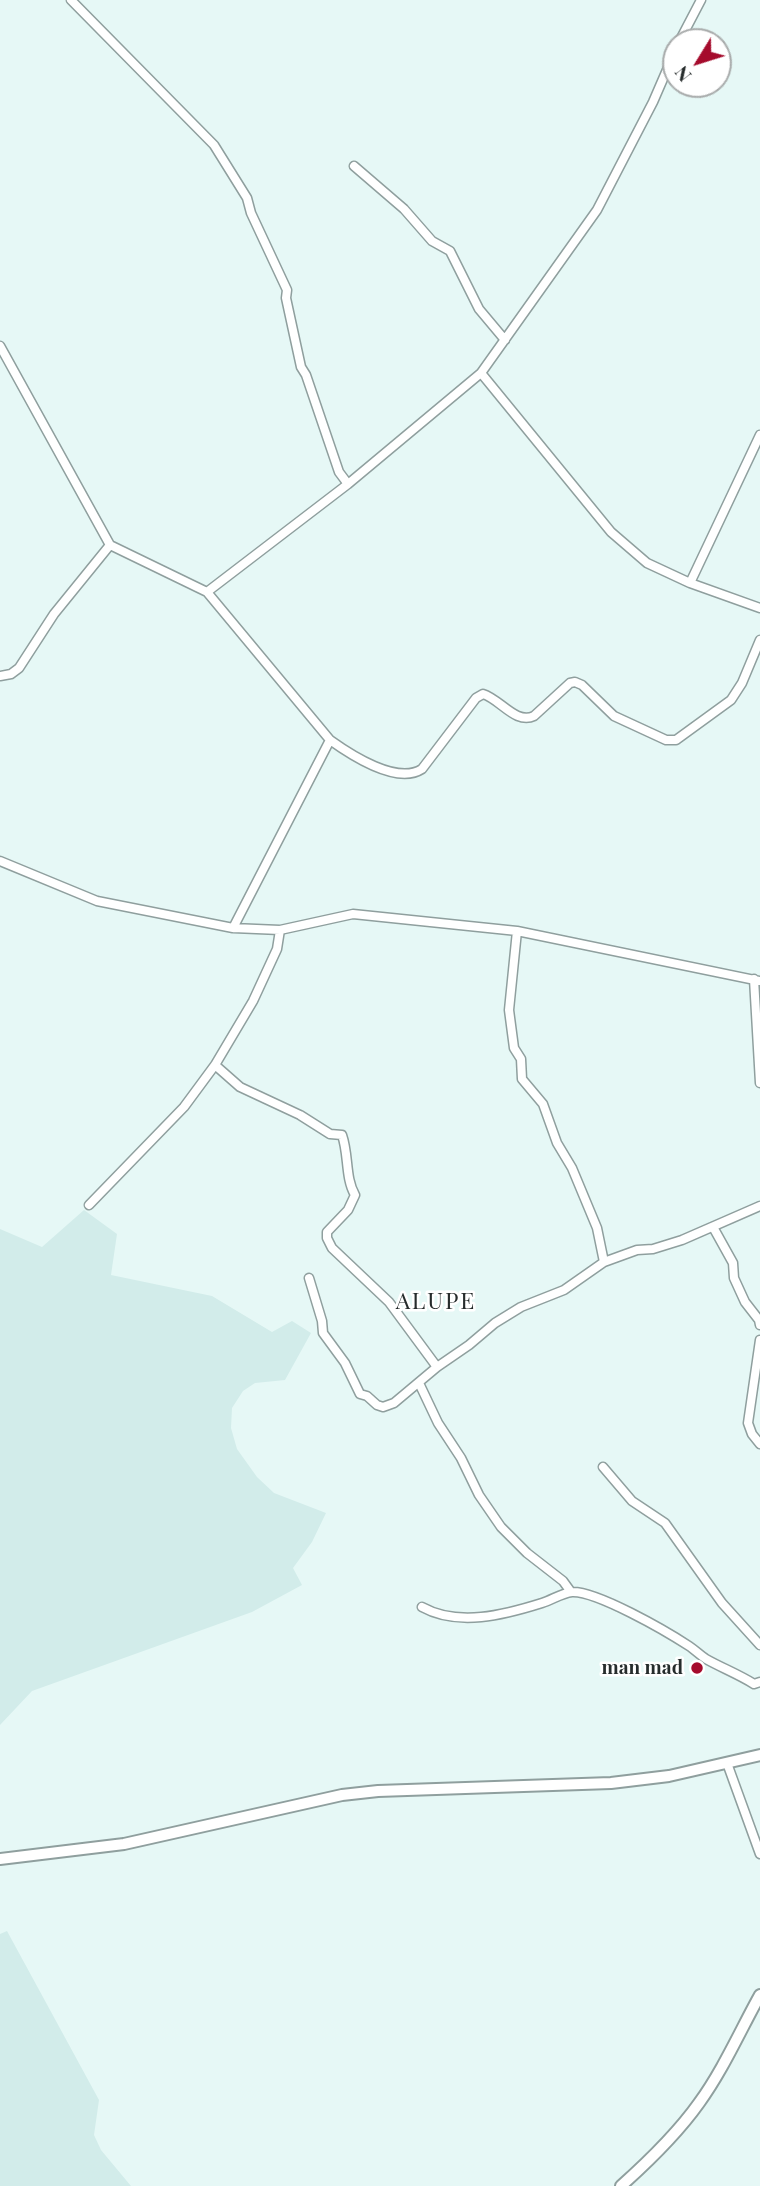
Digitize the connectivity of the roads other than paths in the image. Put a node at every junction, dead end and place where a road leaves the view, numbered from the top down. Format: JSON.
{"nodes":[{"id":1,"x":71,"y":0,"type":"edge"},
{"id":2,"x":701,"y":0,"type":"edge"},
{"id":3,"x":686,"y":28,"type":"edge"},
{"id":4,"x":662,"y":81,"type":"edge"},
{"id":5,"x":354,"y":166,"type":"dead end"},
{"id":6,"x":505,"y":340,"type":"junction"},
{"id":7,"x":0,"y":346,"type":"edge"},
{"id":8,"x":481,"y":373,"type":"junction"},
{"id":9,"x":760,"y":435,"type":"edge"},
{"id":10,"x":348,"y":484,"type":"junction"},
{"id":11,"x":110,"y":545,"type":"junction"},
{"id":12,"x":690,"y":583,"type":"junction"},
{"id":13,"x":207,"y":592,"type":"junction"},
{"id":14,"x":760,"y":608,"type":"edge"},
{"id":15,"x":760,"y":640,"type":"edge"},
{"id":16,"x":0,"y":677,"type":"edge"},
{"id":17,"x":330,"y":740,"type":"junction"},
{"id":18,"x":0,"y":861,"type":"edge"},
{"id":19,"x":233,"y":928,"type":"junction"},
{"id":20,"x":280,"y":930,"type":"junction"},
{"id":21,"x":517,"y":931,"type":"junction"},
{"id":22,"x":757,"y":980,"type":"edge"},
{"id":23,"x":215,"y":1065,"type":"junction"},
{"id":24,"x":759,"y":1068,"type":"edge"},
{"id":25,"x":760,"y":1083,"type":"edge"},
{"id":26,"x":89,"y":1205,"type":"dead end"},
{"id":27,"x":760,"y":1206,"type":"edge"},
{"id":28,"x":713,"y":1227,"type":"junction"},
{"id":29,"x":604,"y":1262,"type":"junction"},
{"id":30,"x":309,"y":1278,"type":"dead end"},
{"id":31,"x":760,"y":1325,"type":"edge"},
{"id":32,"x":760,"y":1340,"type":"edge"},
{"id":33,"x":437,"y":1367,"type":"junction"},
{"id":34,"x":419,"y":1384,"type":"junction"},
{"id":35,"x":760,"y":1444,"type":"edge"},
{"id":36,"x":603,"y":1467,"type":"dead end"},
{"id":37,"x":571,"y":1592,"type":"junction"},
{"id":38,"x":422,"y":1607,"type":"dead end"},
{"id":39,"x":760,"y":1645,"type":"edge"},
{"id":40,"x":760,"y":1682,"type":"edge"},
{"id":41,"x":760,"y":1755,"type":"edge"},
{"id":42,"x":727,"y":1763,"type":"junction"},
{"id":43,"x":760,"y":1854,"type":"edge"},
{"id":44,"x":0,"y":1859,"type":"edge"},
{"id":45,"x":760,"y":1995,"type":"edge"},
{"id":46,"x":621,"y":2186,"type":"edge"}],
"edges":[{"from":1,"to":10,"type":"street"},
{"from":2,"to":3,"type":"street"},
{"from":4,"to":6,"type":"street"},
{"from":5,"to":6,"type":"street"},
{"from":6,"to":8,"type":"street"},
{"from":7,"to":11,"type":"street"},
{"from":8,"to":10,"type":"street"},
{"from":8,"to":12,"type":"street"},
{"from":9,"to":12,"type":"street"},
{"from":10,"to":13,"type":"street"},
{"from":11,"to":13,"type":"street"},
{"from":11,"to":16,"type":"street"},
{"from":12,"to":14,"type":"street"},
{"from":13,"to":17,"type":"street"},
{"from":15,"to":17,"type":"street"},
{"from":17,"to":19,"type":"street"},
{"from":18,"to":19,"type":"street"},
{"from":19,"to":20,"type":"street"},
{"from":20,"to":21,"type":"street"},
{"from":20,"to":23,"type":"street"},
{"from":21,"to":22,"type":"street"},
{"from":21,"to":29,"type":"street"},
{"from":22,"to":24,"type":"street"},
{"from":23,"to":26,"type":"street"},
{"from":23,"to":33,"type":"street"},
{"from":24,"to":25,"type":"street"},
{"from":27,"to":28,"type":"street"},
{"from":28,"to":29,"type":"street"},
{"from":28,"to":31,"type":"street"},
{"from":29,"to":33,"type":"street"},
{"from":30,"to":34,"type":"street"},
{"from":32,"to":35,"type":"street"},
{"from":33,"to":34,"type":"street"},
{"from":34,"to":37,"type":"street"},
{"from":36,"to":39,"type":"street"},
{"from":37,"to":38,"type":"street"},
{"from":37,"to":40,"type":"street"},
{"from":41,"to":42,"type":"street"},
{"from":42,"to":43,"type":"street"},
{"from":42,"to":44,"type":"street"},
{"from":45,"to":46,"type":"street"}]}
